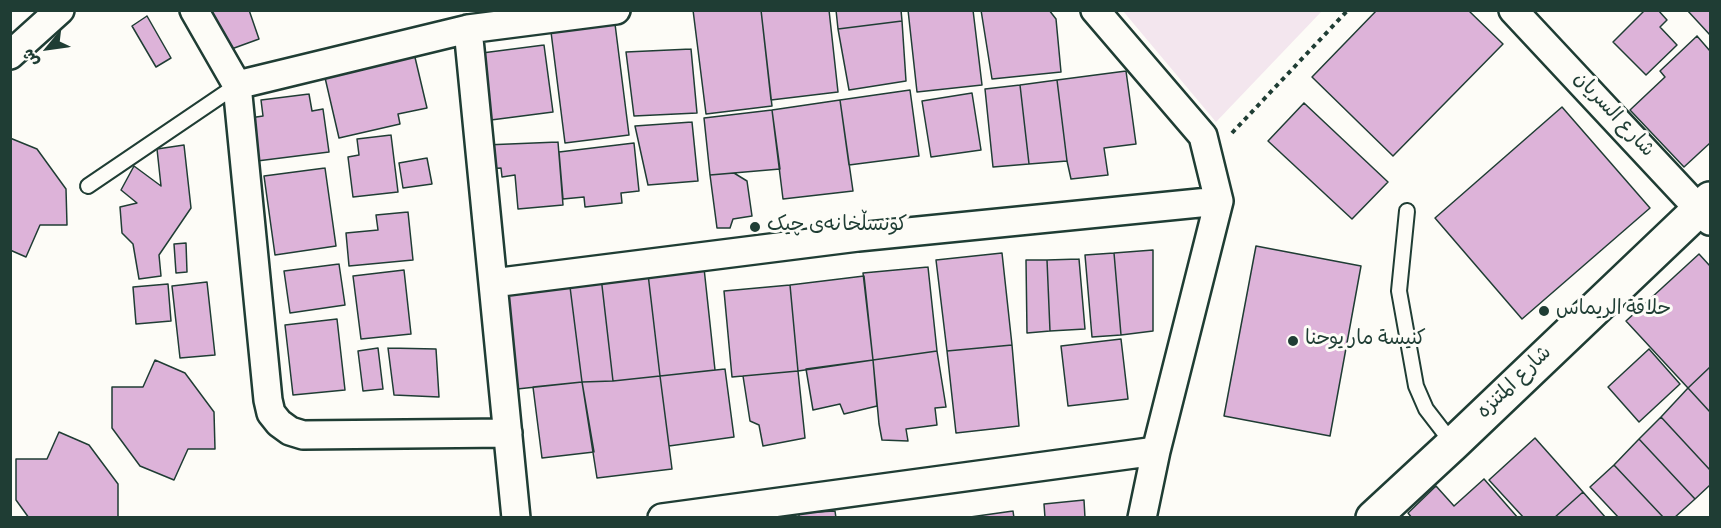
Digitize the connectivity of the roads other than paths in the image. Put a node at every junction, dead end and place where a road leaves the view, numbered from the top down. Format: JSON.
{"nodes":[{"id":1,"x":60,"y":10,"type":"edge"},
{"id":2,"x":194,"y":10,"type":"edge"},
{"id":3,"x":616,"y":10,"type":"edge"},
{"id":4,"x":1095,"y":10,"type":"edge"},
{"id":5,"x":1513,"y":10,"type":"edge"},
{"id":6,"x":468,"y":29,"type":"junction"},
{"id":7,"x":10,"y":55,"type":"edge"},
{"id":8,"x":237,"y":85,"type":"junction"},
{"id":9,"x":88,"y":186,"type":"dead end"},
{"id":10,"x":1219,"y":201,"type":"junction"},
{"id":11,"x":1707,"y":210,"type":"edge"},
{"id":12,"x":1407,"y":211,"type":"dead end"},
{"id":13,"x":493,"y":283,"type":"junction"},
{"id":14,"x":508,"y":433,"type":"junction"},
{"id":15,"x":1453,"y":444,"type":"junction"},
{"id":16,"x":1156,"y":451,"type":"junction"},
{"id":17,"x":791,"y":508,"type":"edge"},
{"id":18,"x":516,"y":518,"type":"edge"},
{"id":19,"x":662,"y":518,"type":"edge"},
{"id":20,"x":1142,"y":518,"type":"edge"},
{"id":21,"x":1373,"y":518,"type":"edge"}],
"edges":[{"from":1,"to":7,"type":"street"},
{"from":2,"to":8,"type":"street"},
{"from":3,"to":6,"type":"street"},
{"from":4,"to":10,"type":"street"},
{"from":5,"to":11,"type":"street","name":"شارع السريان"},
{"from":6,"to":8,"type":"street"},
{"from":6,"to":13,"type":"street"},
{"from":8,"to":9,"type":"lane"},
{"from":8,"to":14,"type":"street"},
{"from":10,"to":13,"type":"street"},
{"from":10,"to":16,"type":"street"},
{"from":11,"to":15,"type":"street","name":"شارع المتنزه"},
{"from":12,"to":15,"type":"lane"},
{"from":13,"to":14,"type":"street"},
{"from":14,"to":18,"type":"street"},
{"from":15,"to":21,"type":"street","name":"شارع المتنزه"},
{"from":16,"to":17,"type":"street"},
{"from":16,"to":20,"type":"street"},
{"from":17,"to":19,"type":"street"}]}
